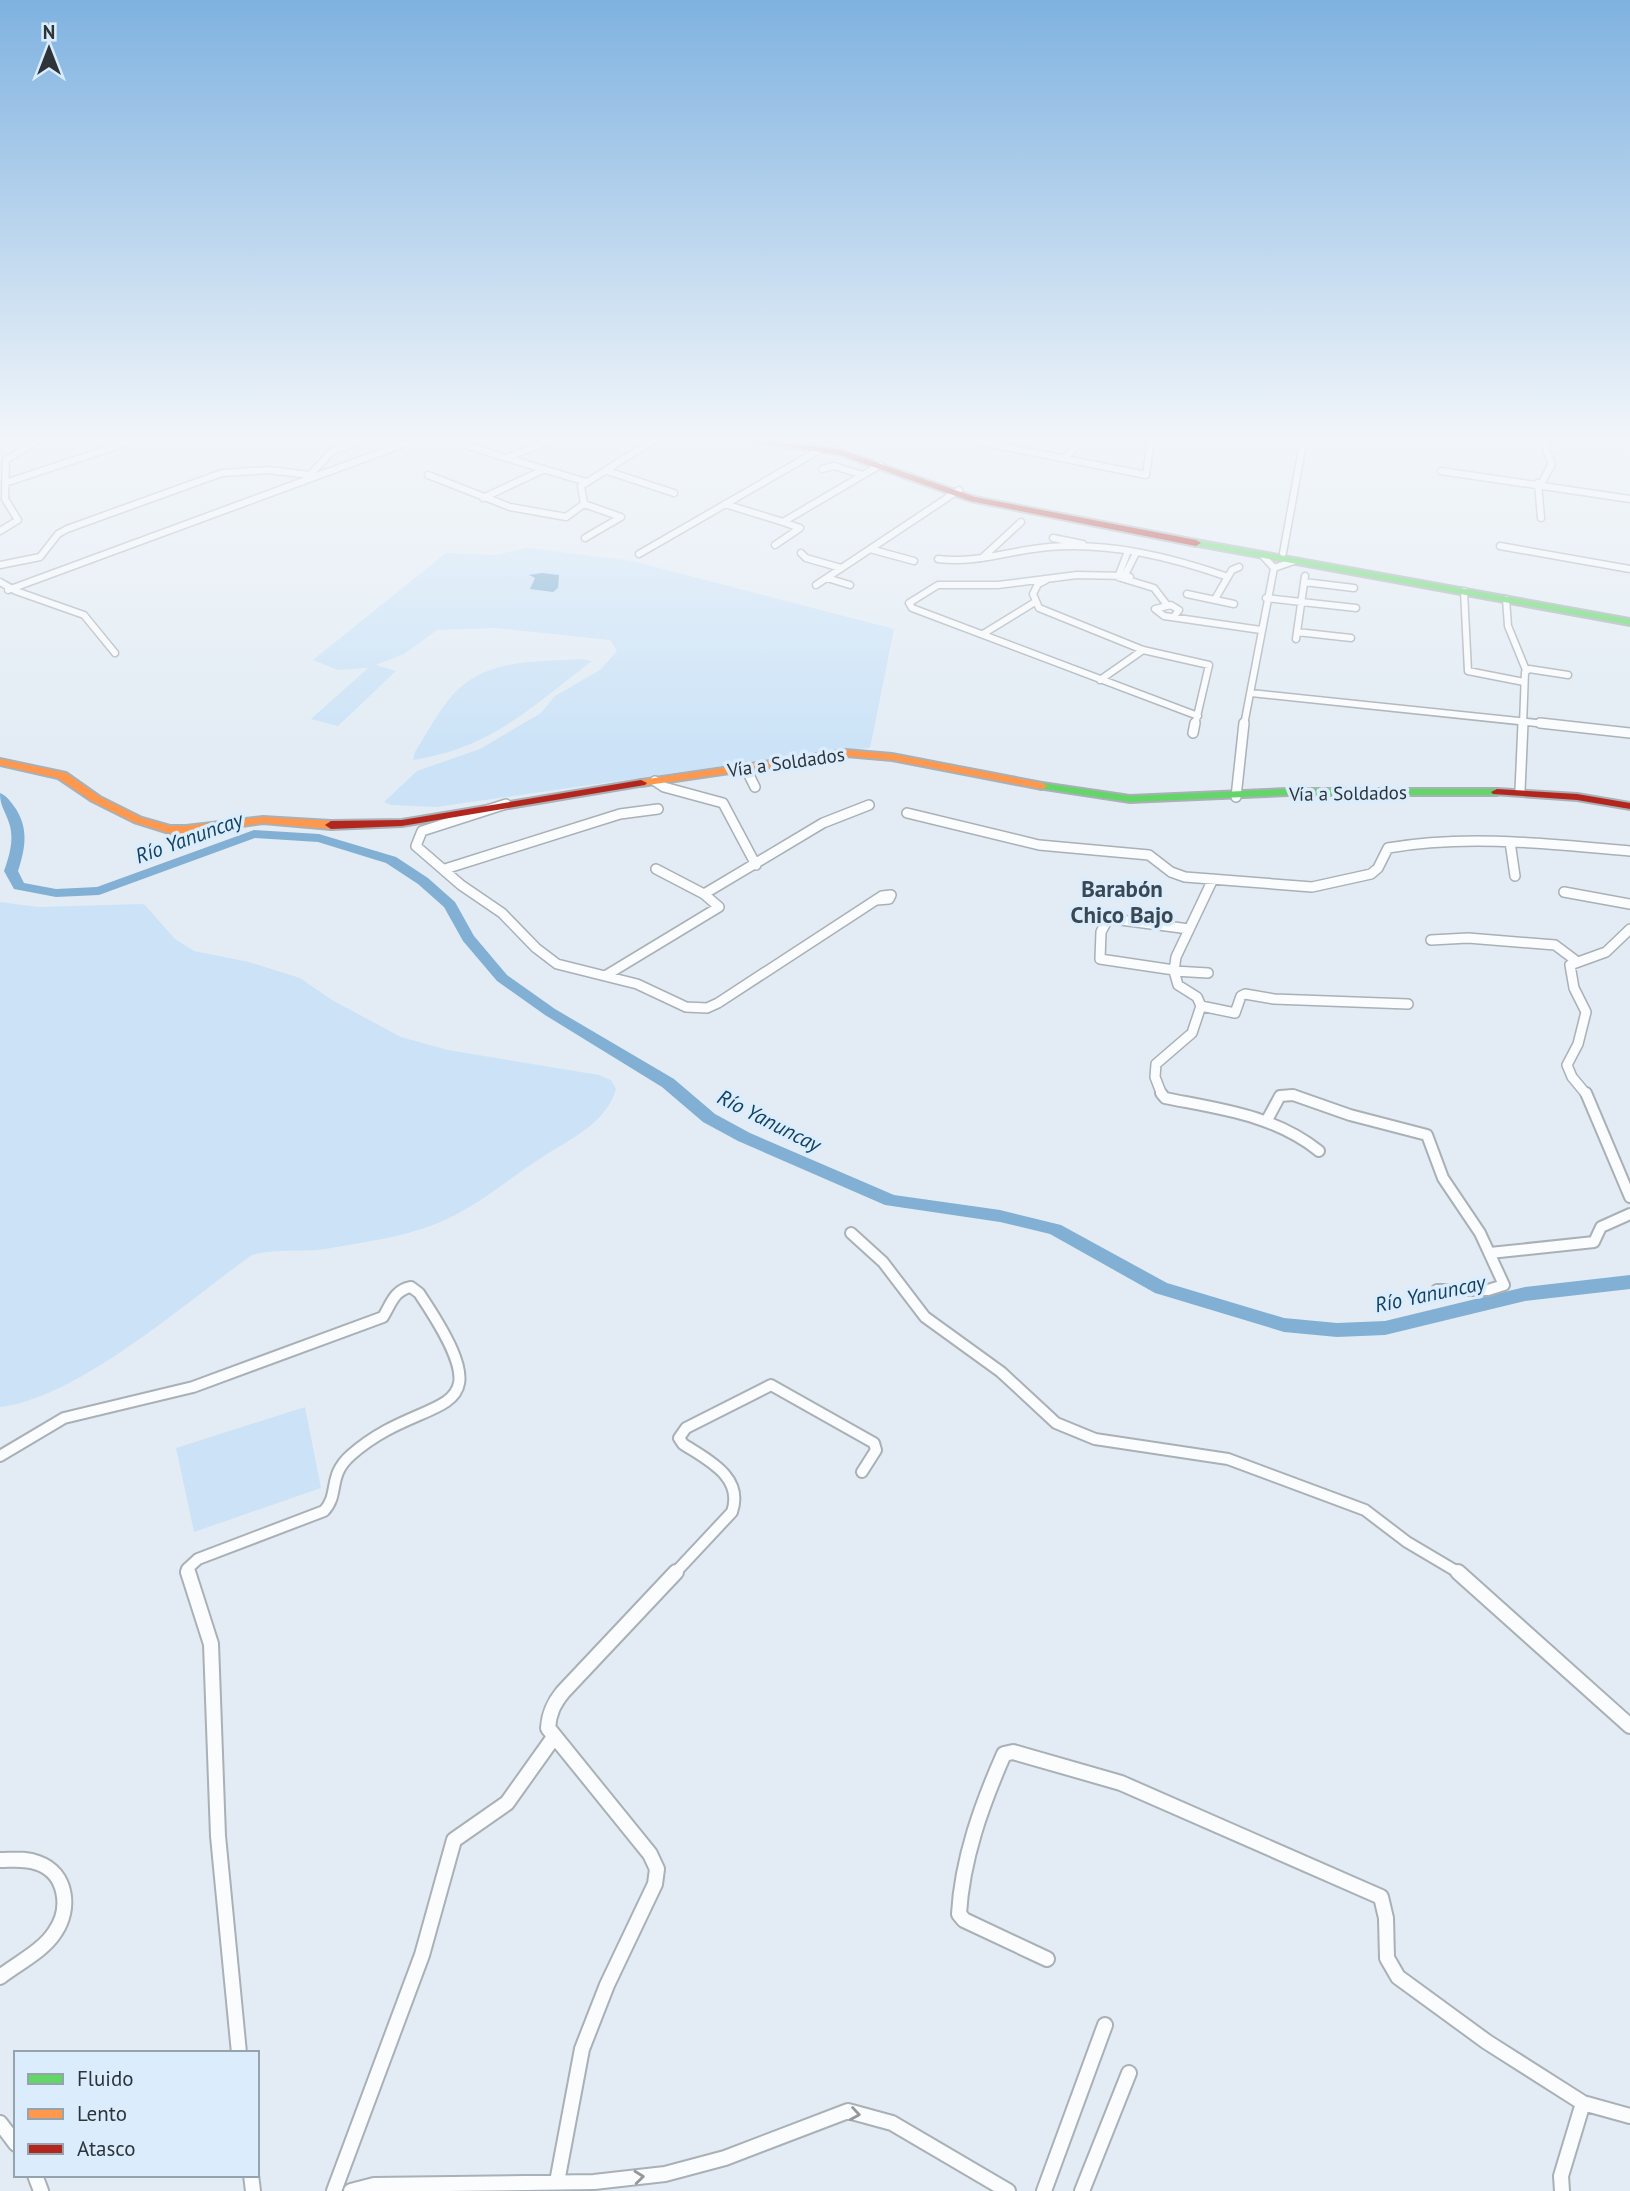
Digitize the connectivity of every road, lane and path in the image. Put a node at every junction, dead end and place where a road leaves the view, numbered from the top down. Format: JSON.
{"nodes":[{"id":1,"x":53,"y":540,"type":"edge"},
{"id":2,"x":143,"y":540,"type":"edge"},
{"id":3,"x":663,"y":540,"type":"edge"},
{"id":4,"x":782,"y":540,"type":"edge"},
{"id":5,"x":883,"y":540,"type":"edge"},
{"id":6,"x":1001,"y":540,"type":"edge"},
{"id":7,"x":1075,"y":540,"type":"edge"},
{"id":8,"x":1179,"y":540,"type":"edge"},
{"id":9,"x":1201,"y":540,"type":"edge"},
{"id":10,"x":1290,"y":540,"type":"edge"},
{"id":11,"x":775,"y":545,"type":"dead end"},
{"id":12,"x":1085,"y":546,"type":"junction"},
{"id":13,"x":1500,"y":546,"type":"dead end"},
{"id":14,"x":870,"y":549,"type":"junction"},
{"id":15,"x":1128,"y":551,"type":"junction"},
{"id":16,"x":1136,"y":553,"type":"junction"},
{"id":17,"x":639,"y":554,"type":"dead end"},
{"id":18,"x":801,"y":554,"type":"dead end"},
{"id":19,"x":1264,"y":556,"type":"junction"},
{"id":20,"x":1288,"y":557,"type":"junction"},
{"id":21,"x":982,"y":558,"type":"junction"},
{"id":22,"x":938,"y":559,"type":"dead end"},
{"id":23,"x":914,"y":561,"type":"dead end"},
{"id":24,"x":0,"y":565,"type":"edge"},
{"id":25,"x":1239,"y":567,"type":"dead end"},
{"id":26,"x":841,"y":568,"type":"junction"},
{"id":27,"x":1274,"y":568,"type":"junction"},
{"id":28,"x":1630,"y":569,"type":"edge"},
{"id":29,"x":1127,"y":576,"type":"junction"},
{"id":30,"x":1118,"y":577,"type":"junction"},
{"id":31,"x":1228,"y":577,"type":"junction"},
{"id":32,"x":827,"y":578,"type":"junction"},
{"id":33,"x":1053,"y":578,"type":"junction"},
{"id":34,"x":0,"y":582,"type":"edge"},
{"id":35,"x":816,"y":585,"type":"dead end"},
{"id":36,"x":850,"y":585,"type":"dead end"},
{"id":37,"x":1354,"y":588,"type":"dead end"},
{"id":38,"x":8,"y":590,"type":"junction"},
{"id":39,"x":1464,"y":591,"type":"junction"},
{"id":40,"x":1187,"y":594,"type":"dead end"},
{"id":41,"x":1266,"y":598,"type":"junction"},
{"id":42,"x":1514,"y":598,"type":"junction"},
{"id":43,"x":1215,"y":599,"type":"junction"},
{"id":44,"x":1035,"y":602,"type":"junction"},
{"id":45,"x":1303,"y":602,"type":"junction"},
{"id":46,"x":1234,"y":604,"type":"dead end"},
{"id":47,"x":1356,"y":608,"type":"dead end"},
{"id":48,"x":1174,"y":609,"type":"junction"},
{"id":49,"x":1630,"y":619,"type":"edge"},
{"id":50,"x":1262,"y":627,"type":"junction"},
{"id":51,"x":983,"y":634,"type":"junction"},
{"id":52,"x":1351,"y":638,"type":"dead end"},
{"id":53,"x":1143,"y":650,"type":"junction"},
{"id":54,"x":115,"y":653,"type":"dead end"},
{"id":55,"x":1525,"y":670,"type":"junction"},
{"id":56,"x":1567,"y":675,"type":"dead end"},
{"id":57,"x":1100,"y":680,"type":"junction"},
{"id":58,"x":1524,"y":682,"type":"junction"},
{"id":59,"x":1251,"y":693,"type":"junction"},
{"id":60,"x":1198,"y":716,"type":"junction"},
{"id":61,"x":1523,"y":723,"type":"junction"},
{"id":62,"x":1193,"y":733,"type":"dead end"},
{"id":63,"x":1630,"y":733,"type":"edge"},
{"id":64,"x":0,"y":762,"type":"edge"},
{"id":65,"x":745,"y":768,"type":"junction"},
{"id":66,"x":654,"y":781,"type":"junction"},
{"id":67,"x":755,"y":787,"type":"dead end"},
{"id":68,"x":1520,"y":792,"type":"junction"},
{"id":69,"x":1236,"y":797,"type":"junction"},
{"id":70,"x":506,"y":804,"type":"junction"},
{"id":71,"x":869,"y":805,"type":"dead end"},
{"id":72,"x":1630,"y":806,"type":"edge"},
{"id":73,"x":658,"y":809,"type":"dead end"},
{"id":74,"x":907,"y":813,"type":"dead end"},
{"id":75,"x":1510,"y":842,"type":"junction"},
{"id":76,"x":1630,"y":850,"type":"edge"},
{"id":77,"x":756,"y":865,"type":"junction"},
{"id":78,"x":445,"y":869,"type":"junction"},
{"id":79,"x":656,"y":869,"type":"dead end"},
{"id":80,"x":1515,"y":876,"type":"dead end"},
{"id":81,"x":1213,"y":879,"type":"junction"},
{"id":82,"x":1564,"y":892,"type":"dead end"},
{"id":83,"x":704,"y":894,"type":"junction"},
{"id":84,"x":877,"y":900,"type":"dead end"},
{"id":85,"x":1630,"y":904,"type":"edge"},
{"id":86,"x":1189,"y":929,"type":"junction"},
{"id":87,"x":1630,"y":929,"type":"edge"},
{"id":88,"x":1431,"y":940,"type":"dead end"},
{"id":89,"x":1626,"y":942,"type":"edge"},
{"id":90,"x":1575,"y":960,"type":"junction"},
{"id":91,"x":1174,"y":970,"type":"junction"},
{"id":92,"x":1208,"y":973,"type":"dead end"},
{"id":93,"x":605,"y":976,"type":"junction"},
{"id":94,"x":1408,"y":1004,"type":"dead end"},
{"id":95,"x":1201,"y":1006,"type":"junction"},
{"id":96,"x":1267,"y":1120,"type":"junction"},
{"id":97,"x":1319,"y":1151,"type":"dead end"},
{"id":98,"x":1630,"y":1197,"type":"edge"},
{"id":99,"x":1630,"y":1214,"type":"edge"},
{"id":100,"x":851,"y":1233,"type":"dead end"},
{"id":101,"x":1490,"y":1253,"type":"junction"},
{"id":102,"x":1437,"y":1290,"type":"dead end"},
{"id":103,"x":0,"y":1456,"type":"edge"},
{"id":104,"x":862,"y":1472,"type":"dead end"},
{"id":105,"x":1630,"y":1726,"type":"edge"},
{"id":106,"x":554,"y":1737,"type":"junction"},
{"id":107,"x":0,"y":1860,"type":"edge"},
{"id":108,"x":1047,"y":1959,"type":"dead end"},
{"id":109,"x":0,"y":1977,"type":"edge"},
{"id":110,"x":1105,"y":2025,"type":"dead end"},
{"id":111,"x":239,"y":2051,"type":"edge"},
{"id":112,"x":1129,"y":2073,"type":"dead end"},
{"id":113,"x":1583,"y":2103,"type":"junction"},
{"id":114,"x":1630,"y":2116,"type":"edge"},
{"id":115,"x":0,"y":2123,"type":"edge"},
{"id":116,"x":14,"y":2141,"type":"edge"},
{"id":117,"x":557,"y":2182,"type":"junction"},
{"id":118,"x":334,"y":2191,"type":"edge"},
{"id":119,"x":351,"y":2191,"type":"edge"},
{"id":120,"x":1007,"y":2191,"type":"edge"},
{"id":121,"x":1044,"y":2191,"type":"edge"},
{"id":122,"x":1082,"y":2191,"type":"edge"},
{"id":123,"x":1562,"y":2191,"type":"edge"}],
"edges":[{"from":1,"to":24,"type":"street"},
{"from":2,"to":38,"type":"street"},
{"from":3,"to":17,"type":"street"},
{"from":4,"to":11,"type":"street"},
{"from":5,"to":14,"type":"street"},
{"from":6,"to":21,"type":"street"},
{"from":7,"to":12,"type":"street"},
{"from":8,"to":19,"type":"main road"},
{"from":9,"to":20,"type":"main road"},
{"from":10,"to":20,"type":"street"},
{"from":12,"to":15,"type":"street"},
{"from":12,"to":21,"type":"street"},
{"from":13,"to":28,"type":"street"},
{"from":14,"to":23,"type":"street"},
{"from":14,"to":26,"type":"street"},
{"from":15,"to":16,"type":"street"},
{"from":15,"to":30,"type":"street"},
{"from":16,"to":29,"type":"street"},
{"from":16,"to":31,"type":"street"},
{"from":18,"to":26,"type":"street"},
{"from":19,"to":20,"type":"main road"},
{"from":19,"to":27,"type":"street"},
{"from":20,"to":27,"type":"street"},
{"from":20,"to":39,"type":"main road"},
{"from":20,"to":42,"type":"main road"},
{"from":21,"to":22,"type":"street"},
{"from":25,"to":31,"type":"street"},
{"from":26,"to":32,"type":"street"},
{"from":27,"to":41,"type":"street"},
{"from":29,"to":30,"type":"street"},
{"from":29,"to":48,"type":"street"},
{"from":30,"to":33,"type":"street"},
{"from":30,"to":48,"type":"street"},
{"from":31,"to":43,"type":"street"},
{"from":32,"to":35,"type":"street"},
{"from":32,"to":36,"type":"street"},
{"from":33,"to":44,"type":"street"},
{"from":33,"to":51,"type":"street"},
{"from":34,"to":38,"type":"street"},
{"from":37,"to":45,"type":"street"},
{"from":38,"to":54,"type":"street"},
{"from":39,"to":42,"type":"main road"},
{"from":39,"to":58,"type":"street"},
{"from":40,"to":43,"type":"street"},
{"from":41,"to":45,"type":"street"},
{"from":41,"to":50,"type":"street"},
{"from":42,"to":49,"type":"main road"},
{"from":42,"to":55,"type":"street"},
{"from":43,"to":46,"type":"street"},
{"from":44,"to":51,"type":"street"},
{"from":44,"to":53,"type":"street"},
{"from":45,"to":47,"type":"street"},
{"from":45,"to":52,"type":"street"},
{"from":48,"to":50,"type":"street"},
{"from":50,"to":59,"type":"street"},
{"from":51,"to":57,"type":"street"},
{"from":53,"to":57,"type":"street"},
{"from":53,"to":60,"type":"street"},
{"from":55,"to":56,"type":"street"},
{"from":55,"to":58,"type":"street"},
{"from":57,"to":60,"type":"street"},
{"from":58,"to":61,"type":"street"},
{"from":59,"to":61,"type":"street"},
{"from":59,"to":69,"type":"street"},
{"from":60,"to":62,"type":"street"},
{"from":61,"to":63,"type":"street"},
{"from":61,"to":68,"type":"street"},
{"from":64,"to":70,"type":"main road","name":"Vía a Soldados"},
{"from":65,"to":66,"type":"main road","name":"Vía a Soldados"},
{"from":65,"to":67,"type":"street"},
{"from":65,"to":69,"type":"main road","name":"Vía a Soldados"},
{"from":66,"to":70,"type":"main road","name":"Vía a Soldados"},
{"from":66,"to":77,"type":"street"},
{"from":68,"to":69,"type":"main road","name":"Vía a Soldados"},
{"from":68,"to":72,"type":"main road","name":"Vía a Soldados"},
{"from":70,"to":78,"type":"street"},
{"from":71,"to":77,"type":"street"},
{"from":73,"to":78,"type":"street"},
{"from":74,"to":81,"type":"street"},
{"from":75,"to":76,"type":"street"},
{"from":75,"to":80,"type":"street"},
{"from":75,"to":81,"type":"street"},
{"from":77,"to":83,"type":"street"},
{"from":78,"to":93,"type":"street"},
{"from":79,"to":83,"type":"street"},
{"from":81,"to":86,"type":"street"},
{"from":82,"to":85,"type":"street"},
{"from":83,"to":93,"type":"street"},
{"from":84,"to":93,"type":"street"},
{"from":86,"to":91,"type":"street"},
{"from":86,"to":91,"type":"street"},
{"from":87,"to":89,"type":"street"},
{"from":88,"to":90,"type":"street"},
{"from":89,"to":90,"type":"street"},
{"from":90,"to":98,"type":"street"},
{"from":91,"to":92,"type":"street"},
{"from":91,"to":95,"type":"street"},
{"from":94,"to":95,"type":"street"},
{"from":95,"to":96,"type":"street"},
{"from":96,"to":97,"type":"street"},
{"from":96,"to":101,"type":"street"},
{"from":99,"to":101,"type":"street"},
{"from":100,"to":105,"type":"street"},
{"from":101,"to":102,"type":"street"},
{"from":103,"to":111,"type":"street"},
{"from":104,"to":106,"type":"street"},
{"from":106,"to":117,"type":"street"},
{"from":106,"to":118,"type":"street"},
{"from":107,"to":109,"type":"street"},
{"from":108,"to":113,"type":"street"},
{"from":110,"to":121,"type":"street"},
{"from":112,"to":122,"type":"street"},
{"from":113,"to":114,"type":"street"},
{"from":113,"to":123,"type":"street"},
{"from":115,"to":116,"type":"street"},
{"from":117,"to":119,"type":"street"},
{"from":117,"to":120,"type":"street","one_way":true}]}
